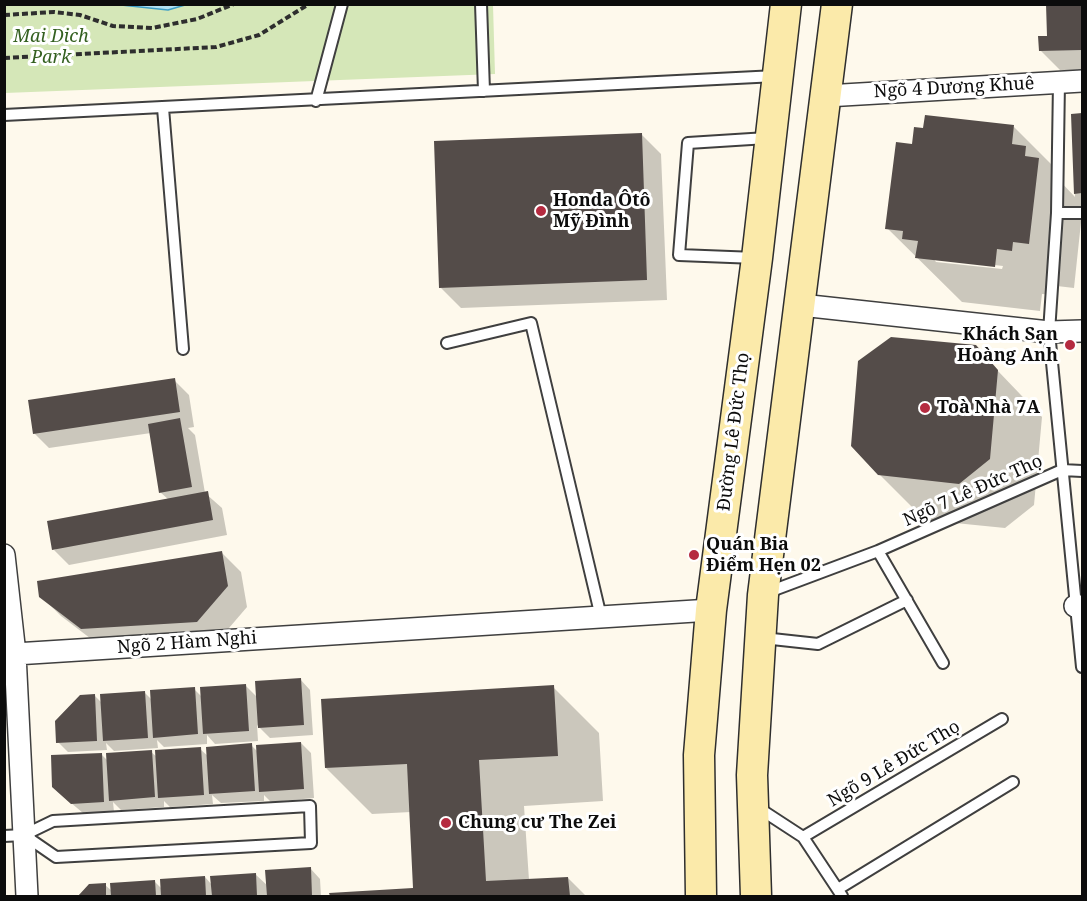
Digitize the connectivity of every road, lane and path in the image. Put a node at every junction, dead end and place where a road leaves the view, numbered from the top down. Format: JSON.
{"nodes":[{"id":1,"x":234,"y":4,"type":"edge"},
{"id":2,"x":309,"y":4,"type":"edge"},
{"id":3,"x":342,"y":4,"type":"edge"},
{"id":4,"x":482,"y":4,"type":"edge"},
{"id":5,"x":786,"y":4,"type":"edge"},
{"id":6,"x":837,"y":4,"type":"edge"},
{"id":7,"x":4,"y":15,"type":"edge"},
{"id":8,"x":4,"y":58,"type":"edge"},
{"id":9,"x":776,"y":76,"type":"junction"},
{"id":10,"x":1083,"y":81,"type":"edge"},
{"id":11,"x":1059,"y":82,"type":"junction"},
{"id":12,"x":484,"y":92,"type":"junction"},
{"id":13,"x":826,"y":96,"type":"junction"},
{"id":14,"x":316,"y":101,"type":"junction"},
{"id":15,"x":163,"y":108,"type":"junction"},
{"id":16,"x":4,"y":115,"type":"edge"},
{"id":17,"x":769,"y":138,"type":"junction"},
{"id":18,"x":1057,"y":213,"type":"junction"},
{"id":19,"x":1083,"y":213,"type":"edge"},
{"id":20,"x":757,"y":258,"type":"junction"},
{"id":21,"x":801,"y":305,"type":"junction"},
{"id":22,"x":1083,"y":331,"type":"edge"},
{"id":23,"x":1049,"y":332,"type":"junction"},
{"id":24,"x":447,"y":343,"type":"dead end"},
{"id":25,"x":183,"y":349,"type":"dead end"},
{"id":26,"x":1062,"y":470,"type":"junction"},
{"id":27,"x":1083,"y":471,"type":"edge"},
{"id":28,"x":878,"y":550,"type":"junction"},
{"id":29,"x":4,"y":555,"type":"edge"},
{"id":30,"x":763,"y":595,"type":"junction"},
{"id":31,"x":907,"y":600,"type":"junction"},
{"id":32,"x":1079,"y":606,"type":"edge"},
{"id":33,"x":711,"y":610,"type":"junction"},
{"id":34,"x":601,"y":617,"type":"junction"},
{"id":35,"x":760,"y":637,"type":"junction"},
{"id":36,"x":10,"y":654,"type":"edge"},
{"id":37,"x":943,"y":663,"type":"dead end"},
{"id":38,"x":1083,"y":667,"type":"edge"},
{"id":39,"x":1002,"y":719,"type":"dead end"},
{"id":40,"x":1013,"y":782,"type":"dead end"},
{"id":41,"x":752,"y":804,"type":"junction"},
{"id":42,"x":14,"y":836,"type":"edge"},
{"id":43,"x":803,"y":837,"type":"junction"},
{"id":44,"x":840,"y":893,"type":"edge"},
{"id":45,"x":27,"y":897,"type":"edge"},
{"id":46,"x":701,"y":897,"type":"edge"},
{"id":47,"x":756,"y":897,"type":"edge"}],
"edges":[{"from":1,"to":7,"type":"path"},
{"from":2,"to":8,"type":"path"},
{"from":3,"to":14,"type":"lane"},
{"from":4,"to":12,"type":"lane"},
{"from":5,"to":9,"type":"main road","name":"Đường Lê Đức Thọ"},
{"from":6,"to":13,"type":"main road"},
{"from":9,"to":12,"type":"lane"},
{"from":9,"to":17,"type":"main road","name":"Đường Lê Đức Thọ"},
{"from":10,"to":11,"type":"street","name":"Ngõ 4 Dương Khuê"},
{"from":11,"to":13,"type":"street","name":"Ngõ 4 Dương Khuê"},
{"from":11,"to":18,"type":"lane"},
{"from":12,"to":14,"type":"lane"},
{"from":13,"to":21,"type":"main road"},
{"from":14,"to":15,"type":"lane"},
{"from":15,"to":16,"type":"lane"},
{"from":15,"to":25,"type":"lane"},
{"from":17,"to":20,"type":"main road","name":"Đường Lê Đức Thọ"},
{"from":17,"to":20,"type":"lane"},
{"from":18,"to":19,"type":"lane"},
{"from":18,"to":23,"type":"lane"},
{"from":20,"to":33,"type":"main road","name":"Đường Lê Đức Thọ"},
{"from":21,"to":23,"type":"street"},
{"from":21,"to":30,"type":"main road"},
{"from":22,"to":23,"type":"street"},
{"from":23,"to":26,"type":"lane"},
{"from":24,"to":34,"type":"lane"},
{"from":26,"to":27,"type":"lane","name":"Ngõ 7 Lê Đức Thọ"},
{"from":26,"to":28,"type":"lane","name":"Ngõ 7 Lê Đức Thọ"},
{"from":26,"to":32,"type":"lane"},
{"from":28,"to":30,"type":"lane","name":"Ngõ 7 Lê Đức Thọ"},
{"from":28,"to":31,"type":"lane"},
{"from":29,"to":36,"type":"street"},
{"from":30,"to":35,"type":"main road"},
{"from":31,"to":35,"type":"lane"},
{"from":31,"to":37,"type":"lane"},
{"from":32,"to":38,"type":"lane"},
{"from":33,"to":34,"type":"street","name":"Ngõ 2 Hàm Nghi"},
{"from":33,"to":46,"type":"main road","name":"Đường Lê Đức Thọ"},
{"from":34,"to":36,"type":"street","name":"Ngõ 2 Hàm Nghi"},
{"from":35,"to":41,"type":"main road"},
{"from":36,"to":42,"type":"street"},
{"from":39,"to":43,"type":"lane","name":"Ngõ 9 Lê Đức Thọ"},
{"from":40,"to":44,"type":"lane"},
{"from":41,"to":43,"type":"lane"},
{"from":41,"to":47,"type":"main road"},
{"from":42,"to":42,"type":"lane"},
{"from":42,"to":45,"type":"street"},
{"from":43,"to":44,"type":"lane"}]}
